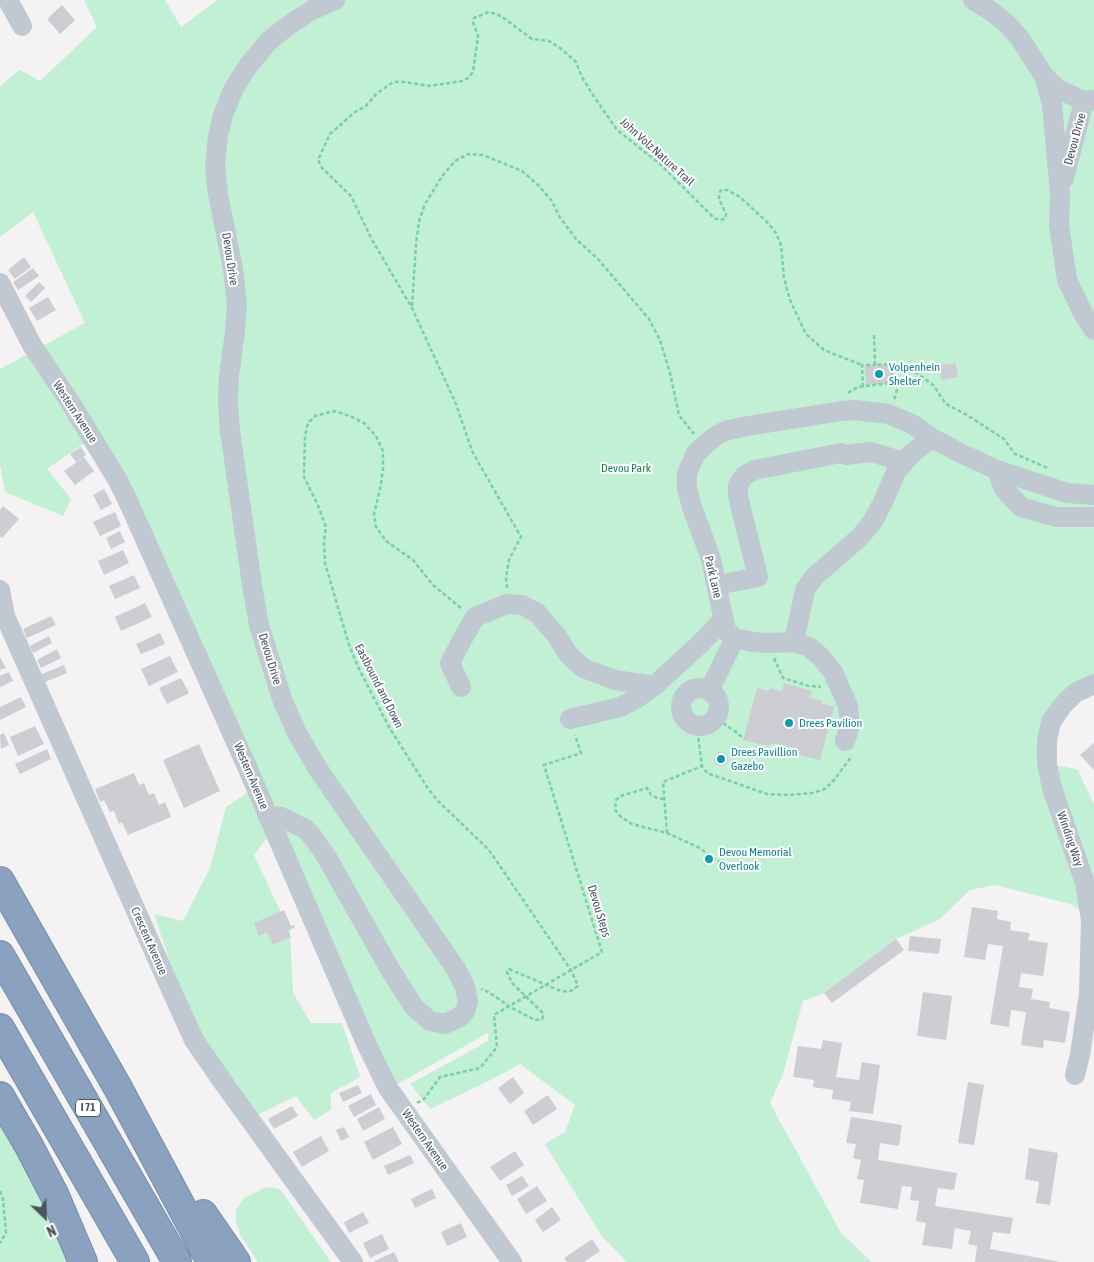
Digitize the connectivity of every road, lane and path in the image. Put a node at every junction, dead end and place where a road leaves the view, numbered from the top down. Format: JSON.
{"nodes":[{"id":1,"x":8,"y":0,"type":"edge"},
{"id":2,"x":335,"y":0,"type":"edge"},
{"id":3,"x":973,"y":0,"type":"edge"},
{"id":4,"x":22,"y":26,"type":"dead end"},
{"id":5,"x":1044,"y":76,"type":"junction"},
{"id":6,"x":1089,"y":100,"type":"edge"},
{"id":7,"x":1060,"y":194,"type":"junction"},
{"id":8,"x":0,"y":283,"type":"edge"},
{"id":9,"x":412,"y":308,"type":"junction"},
{"id":10,"x":1094,"y":330,"type":"edge"},
{"id":11,"x":874,"y":335,"type":"dead end"},
{"id":12,"x":892,"y":364,"type":"junction"},
{"id":13,"x":862,"y":365,"type":"junction"},
{"id":14,"x":875,"y":365,"type":"junction"},
{"id":15,"x":863,"y":387,"type":"dead end"},
{"id":16,"x":895,"y":395,"type":"dead end"},
{"id":17,"x":695,"y":436,"type":"dead end"},
{"id":18,"x":932,"y":438,"type":"junction"},
{"id":19,"x":1015,"y":454,"type":"dead end"},
{"id":20,"x":904,"y":462,"type":"junction"},
{"id":21,"x":997,"y":470,"type":"junction"},
{"id":22,"x":1094,"y":495,"type":"edge"},
{"id":23,"x":1094,"y":517,"type":"edge"},
{"id":24,"x":717,"y":585,"type":"junction"},
{"id":25,"x":0,"y":590,"type":"edge"},
{"id":26,"x":522,"y":605,"type":"junction"},
{"id":27,"x":475,"y":617,"type":"junction"},
{"id":28,"x":722,"y":621,"type":"junction"},
{"id":29,"x":735,"y":638,"type":"junction"},
{"id":30,"x":794,"y":642,"type":"junction"},
{"id":31,"x":772,"y":654,"type":"dead end"},
{"id":32,"x":825,"y":684,"type":"dead end"},
{"id":33,"x":1094,"y":684,"type":"edge"},
{"id":34,"x":654,"y":686,"type":"junction"},
{"id":35,"x":461,"y":687,"type":"dead end"},
{"id":36,"x":709,"y":691,"type":"junction"},
{"id":37,"x":570,"y":719,"type":"dead end"},
{"id":38,"x":723,"y":723,"type":"dead end"},
{"id":39,"x":694,"y":726,"type":"junction"},
{"id":40,"x":744,"y":739,"type":"dead end"},
{"id":41,"x":849,"y":748,"type":"joint"},
{"id":42,"x":581,"y":753,"type":"dead end"},
{"id":43,"x":702,"y":766,"type":"junction"},
{"id":44,"x":664,"y":799,"type":"junction"},
{"id":45,"x":268,"y":816,"type":"junction"},
{"id":46,"x":667,"y":833,"type":"junction"},
{"id":47,"x":732,"y":871,"type":"dead end"},
{"id":48,"x":0,"y":881,"type":"edge"},
{"id":49,"x":0,"y":955,"type":"edge"},
{"id":50,"x":571,"y":970,"type":"junction"},
{"id":51,"x":546,"y":984,"type":"junction"},
{"id":52,"x":465,"y":987,"type":"junction"},
{"id":53,"x":526,"y":996,"type":"junction"},
{"id":54,"x":508,"y":1006,"type":"junction"},
{"id":55,"x":0,"y":1028,"type":"edge"},
{"id":56,"x":0,"y":1054,"type":"edge"},
{"id":57,"x":1075,"y":1075,"type":"dead end"},
{"id":58,"x":118,"y":1088,"type":"junction"},
{"id":59,"x":0,"y":1096,"type":"edge"},
{"id":60,"x":413,"y":1106,"type":"dead end"},
{"id":61,"x":50,"y":1113,"type":"junction"},
{"id":62,"x":0,"y":1191,"type":"edge"},
{"id":63,"x":0,"y":1243,"type":"edge"},
{"id":64,"x":83,"y":1262,"type":"edge"},
{"id":65,"x":134,"y":1262,"type":"edge"},
{"id":66,"x":177,"y":1262,"type":"edge"},
{"id":67,"x":211,"y":1262,"type":"edge"},
{"id":68,"x":236,"y":1262,"type":"edge"},
{"id":69,"x":353,"y":1262,"type":"edge"},
{"id":70,"x":512,"y":1262,"type":"edge"}],
"edges":[{"from":1,"to":4,"type":"street"},
{"from":2,"to":52,"type":"street","name":"Devou Drive"},
{"from":3,"to":5,"type":"street","name":"Devou Drive"},
{"from":5,"to":6,"type":"street","name":"Devou Drive"},
{"from":5,"to":7,"type":"street","name":"Devou Drive"},
{"from":6,"to":7,"type":"street","name":"Devou Drive"},
{"from":7,"to":10,"type":"street","name":"Devou Drive"},
{"from":8,"to":45,"type":"street","name":"Western Avenue"},
{"from":9,"to":13,"type":"path","name":"John Volz Nature Trail"},
{"from":9,"to":17,"type":"path","name":"John Volz Nature Trail"},
{"from":9,"to":26,"type":"path","name":"John Volz Nature Trail"},
{"from":11,"to":14,"type":"path"},
{"from":12,"to":14,"type":"path"},
{"from":12,"to":16,"type":"path"},
{"from":12,"to":19,"type":"path"},
{"from":13,"to":14,"type":"path"},
{"from":13,"to":15,"type":"path"},
{"from":18,"to":20,"type":"street"},
{"from":18,"to":21,"type":"street","name":"Park Lane"},
{"from":18,"to":24,"type":"street","name":"Park Lane"},
{"from":20,"to":24,"type":"street"},
{"from":20,"to":30,"type":"street"},
{"from":21,"to":22,"type":"street"},
{"from":21,"to":23,"type":"street"},
{"from":24,"to":28,"type":"street","name":"Park Lane"},
{"from":25,"to":69,"type":"street","name":"Crescent Avenue"},
{"from":26,"to":27,"type":"street"},
{"from":26,"to":34,"type":"street"},
{"from":27,"to":35,"type":"street"},
{"from":27,"to":50,"type":"path","name":"Eastbound and Down"},
{"from":28,"to":29,"type":"street","name":"Park Lane"},
{"from":28,"to":34,"type":"street"},
{"from":29,"to":30,"type":"street"},
{"from":29,"to":36,"type":"street"},
{"from":30,"to":41,"type":"street"},
{"from":31,"to":32,"type":"path"},
{"from":33,"to":57,"type":"street","name":"Winding Way"},
{"from":34,"to":37,"type":"street"},
{"from":36,"to":39,"type":"street"},
{"from":36,"to":39,"type":"street"},
{"from":38,"to":40,"type":"path"},
{"from":39,"to":43,"type":"path"},
{"from":41,"to":43,"type":"path"},
{"from":42,"to":50,"type":"path","name":"Devou Steps"},
{"from":43,"to":44,"type":"path"},
{"from":44,"to":46,"type":"path"},
{"from":44,"to":46,"type":"path"},
{"from":45,"to":52,"type":"street","name":"Devou Drive"},
{"from":45,"to":70,"type":"street","name":"Western Avenue"},
{"from":46,"to":47,"type":"path"},
{"from":48,"to":58,"type":"highway"},
{"from":49,"to":66,"type":"highway","number":"I 71"},
{"from":50,"to":51,"type":"path","name":"Devou Steps"},
{"from":50,"to":51,"type":"path"},
{"from":51,"to":53,"type":"path","name":"Devou Steps"},
{"from":51,"to":53,"type":"path"},
{"from":52,"to":54,"type":"path"},
{"from":53,"to":54,"type":"path","name":"Devou Steps"},
{"from":53,"to":54,"type":"path"},
{"from":54,"to":60,"type":"path","name":"Devou Steps"},
{"from":55,"to":61,"type":"highway"},
{"from":56,"to":61,"type":"highway"},
{"from":58,"to":67,"type":"highway"},
{"from":58,"to":68,"type":"highway"},
{"from":59,"to":64,"type":"highway"},
{"from":61,"to":65,"type":"highway"},
{"from":62,"to":63,"type":"path"}]}
